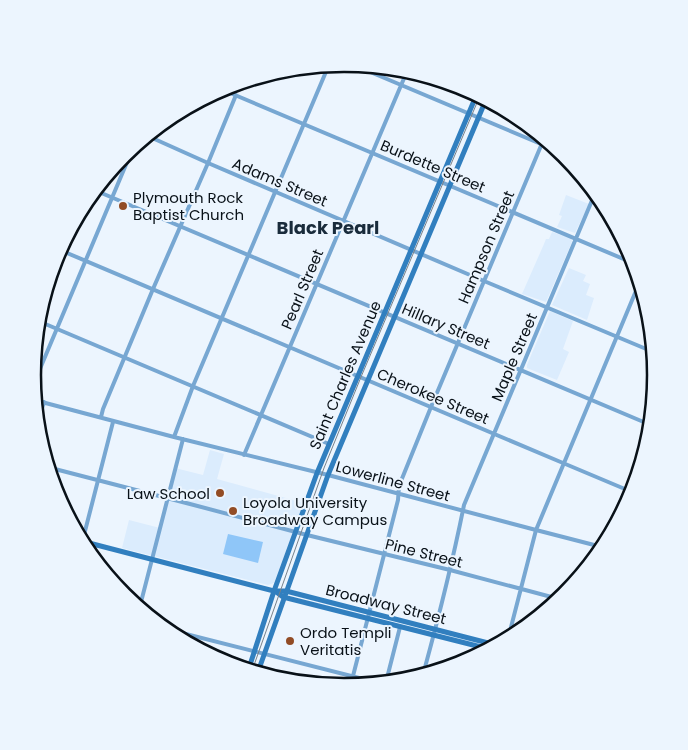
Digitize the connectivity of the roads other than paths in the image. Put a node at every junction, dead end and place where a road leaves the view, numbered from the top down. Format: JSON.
{"nodes":[{"id":1,"x":326,"y":73,"type":"edge"},
{"id":2,"x":375,"y":74,"type":"edge"},
{"id":3,"x":403,"y":78,"type":"edge"},
{"id":4,"x":401,"y":85,"type":"junction"},
{"id":5,"x":232,"y":94,"type":"edge"},
{"id":6,"x":236,"y":95,"type":"junction"},
{"id":7,"x":474,"y":101,"type":"edge"},
{"id":8,"x":483,"y":106,"type":"edge"},
{"id":9,"x":469,"y":114,"type":"junction"},
{"id":10,"x":478,"y":117,"type":"junction"},
{"id":11,"x":304,"y":124,"type":"junction"},
{"id":12,"x":532,"y":138,"type":"edge"},
{"id":13,"x":155,"y":139,"type":"edge"},
{"id":14,"x":541,"y":145,"type":"edge"},
{"id":15,"x":372,"y":153,"type":"junction"},
{"id":16,"x":208,"y":163,"type":"junction"},
{"id":17,"x":126,"y":166,"type":"edge"},
{"id":18,"x":440,"y":182,"type":"junction"},
{"id":19,"x":449,"y":185,"type":"junction"},
{"id":20,"x":275,"y":192,"type":"junction"},
{"id":21,"x":102,"y":193,"type":"edge"},
{"id":22,"x":112,"y":197,"type":"junction"},
{"id":23,"x":592,"y":201,"type":"edge"},
{"id":24,"x":513,"y":212,"type":"junction"},
{"id":25,"x":343,"y":220,"type":"junction"},
{"id":26,"x":181,"y":226,"type":"junction"},
{"id":27,"x":576,"y":239,"type":"junction"},
{"id":28,"x":412,"y":250,"type":"junction"},
{"id":29,"x":67,"y":253,"type":"edge"},
{"id":30,"x":421,"y":254,"type":"junction"},
{"id":31,"x":248,"y":255,"type":"junction"},
{"id":32,"x":624,"y":259,"type":"edge"},
{"id":33,"x":86,"y":261,"type":"junction"},
{"id":34,"x":484,"y":281,"type":"junction"},
{"id":35,"x":316,"y":284,"type":"junction"},
{"id":36,"x":153,"y":289,"type":"junction"},
{"id":37,"x":635,"y":293,"type":"edge"},
{"id":38,"x":547,"y":308,"type":"junction"},
{"id":39,"x":385,"y":312,"type":"junction"},
{"id":40,"x":394,"y":316,"type":"junction"},
{"id":41,"x":222,"y":318,"type":"junction"},
{"id":42,"x":46,"y":324,"type":"edge"},
{"id":43,"x":57,"y":329,"type":"junction"},
{"id":44,"x":616,"y":336,"type":"junction"},
{"id":45,"x":458,"y":343,"type":"junction"},
{"id":46,"x":290,"y":347,"type":"junction"},
{"id":47,"x":645,"y":349,"type":"edge"},
{"id":48,"x":125,"y":357,"type":"junction"},
{"id":49,"x":41,"y":365,"type":"edge"},
{"id":50,"x":521,"y":370,"type":"junction"},
{"id":51,"x":358,"y":376,"type":"junction"},
{"id":52,"x":367,"y":380,"type":"junction"},
{"id":53,"x":193,"y":386,"type":"junction"},
{"id":54,"x":590,"y":399,"type":"junction"},
{"id":55,"x":44,"y":402,"type":"joint"},
{"id":56,"x":43,"y":405,"type":"edge"},
{"id":57,"x":431,"y":407,"type":"junction"},
{"id":58,"x":261,"y":415,"type":"junction"},
{"id":59,"x":101,"y":418,"type":"junction"},
{"id":60,"x":113,"y":422,"type":"junction"},
{"id":61,"x":643,"y":422,"type":"edge"},
{"id":62,"x":494,"y":434,"type":"junction"},
{"id":63,"x":174,"y":437,"type":"junction"},
{"id":64,"x":182,"y":439,"type":"junction"},
{"id":65,"x":329,"y":444,"type":"junction"},
{"id":66,"x":244,"y":455,"type":"junction"},
{"id":67,"x":563,"y":463,"type":"junction"},
{"id":68,"x":56,"y":469,"type":"edge"},
{"id":69,"x":317,"y":473,"type":"junction"},
{"id":70,"x":328,"y":475,"type":"junction"},
{"id":71,"x":98,"y":480,"type":"junction"},
{"id":72,"x":625,"y":488,"type":"edge"},
{"id":73,"x":398,"y":493,"type":"junction"},
{"id":74,"x":168,"y":498,"type":"junction"},
{"id":75,"x":463,"y":511,"type":"junction"},
{"id":76,"x":536,"y":530,"type":"junction"},
{"id":77,"x":85,"y":531,"type":"edge"},
{"id":78,"x":296,"y":532,"type":"junction"},
{"id":79,"x":306,"y":535,"type":"junction"},
{"id":80,"x":93,"y":544,"type":"edge"},
{"id":81,"x":594,"y":545,"type":"edge"},
{"id":82,"x":384,"y":554,"type":"junction"},
{"id":83,"x":152,"y":559,"type":"junction"},
{"id":84,"x":450,"y":570,"type":"junction"},
{"id":85,"x":521,"y":589,"type":"junction"},
{"id":86,"x":274,"y":591,"type":"junction"},
{"id":87,"x":285,"y":594,"type":"junction"},
{"id":88,"x":550,"y":597,"type":"edge"},
{"id":89,"x":141,"y":600,"type":"edge"},
{"id":90,"x":369,"y":612,"type":"junction"},
{"id":91,"x":367,"y":618,"type":"junction"},
{"id":92,"x":400,"y":627,"type":"junction"},
{"id":93,"x":511,"y":628,"type":"edge"},
{"id":94,"x":435,"y":629,"type":"junction"},
{"id":95,"x":190,"y":635,"type":"edge"},
{"id":96,"x":434,"y":635,"type":"junction"},
{"id":97,"x":486,"y":642,"type":"edge"},
{"id":98,"x":479,"y":646,"type":"edge"},
{"id":99,"x":254,"y":652,"type":"junction"},
{"id":100,"x":263,"y":654,"type":"junction"},
{"id":101,"x":251,"y":663,"type":"edge"},
{"id":102,"x":260,"y":665,"type":"edge"},
{"id":103,"x":425,"y":666,"type":"edge"},
{"id":104,"x":388,"y":674,"type":"edge"},
{"id":105,"x":353,"y":676,"type":"junction"},
{"id":106,"x":358,"y":677,"type":"edge"}],
"edges":[{"from":1,"to":11,"type":"street"},
{"from":2,"to":4,"type":"street"},
{"from":3,"to":4,"type":"street","name":"Pearl Street"},
{"from":4,"to":9,"type":"street"},
{"from":4,"to":15,"type":"street","name":"Pearl Street"},
{"from":5,"to":6,"type":"street","name":"Burdette Street"},
{"from":6,"to":11,"type":"street","name":"Burdette Street"},
{"from":6,"to":16,"type":"street"},
{"from":7,"to":9,"type":"main road","name":"Saint Charles Avenue"},
{"from":8,"to":10,"type":"main road","name":"Saint Charles Avenue"},
{"from":9,"to":10,"type":"street"},
{"from":9,"to":18,"type":"main road","name":"Saint Charles Avenue"},
{"from":10,"to":12,"type":"street"},
{"from":10,"to":19,"type":"main road","name":"Saint Charles Avenue"},
{"from":11,"to":15,"type":"street","name":"Burdette Street"},
{"from":11,"to":20,"type":"street"},
{"from":13,"to":16,"type":"street","name":"Adams Street"},
{"from":14,"to":24,"type":"street","name":"Hampson Street"},
{"from":15,"to":18,"type":"street","name":"Burdette Street"},
{"from":15,"to":25,"type":"street","name":"Pearl Street"},
{"from":16,"to":20,"type":"street","name":"Adams Street"},
{"from":16,"to":26,"type":"street"},
{"from":17,"to":22,"type":"street"},
{"from":18,"to":19,"type":"street","name":"Burdette Street"},
{"from":18,"to":28,"type":"main road","name":"Saint Charles Avenue"},
{"from":19,"to":24,"type":"street","name":"Burdette Street"},
{"from":19,"to":30,"type":"main road","name":"Saint Charles Avenue"},
{"from":20,"to":25,"type":"street","name":"Adams Street"},
{"from":20,"to":31,"type":"street"},
{"from":21,"to":22,"type":"street","name":"Hillary Street"},
{"from":22,"to":26,"type":"street","name":"Hillary Street"},
{"from":22,"to":33,"type":"street"},
{"from":23,"to":27,"type":"street","name":"Maple Street"},
{"from":24,"to":27,"type":"street","name":"Burdette Street"},
{"from":24,"to":34,"type":"street","name":"Hampson Street"},
{"from":25,"to":28,"type":"street","name":"Adams Street"},
{"from":25,"to":35,"type":"street","name":"Pearl Street"},
{"from":26,"to":31,"type":"street","name":"Hillary Street"},
{"from":26,"to":36,"type":"street"},
{"from":27,"to":32,"type":"street","name":"Burdette Street"},
{"from":27,"to":38,"type":"street","name":"Maple Street"},
{"from":28,"to":30,"type":"street","name":"Adams Street"},
{"from":28,"to":39,"type":"main road","name":"Saint Charles Avenue"},
{"from":29,"to":33,"type":"street","name":"Cherokee Street"},
{"from":30,"to":34,"type":"street","name":"Adams Street"},
{"from":30,"to":40,"type":"main road","name":"Saint Charles Avenue"},
{"from":31,"to":35,"type":"street","name":"Hillary Street"},
{"from":31,"to":41,"type":"street"},
{"from":33,"to":36,"type":"street","name":"Cherokee Street"},
{"from":33,"to":43,"type":"street"},
{"from":34,"to":38,"type":"street","name":"Adams Street"},
{"from":34,"to":45,"type":"street","name":"Hampson Street"},
{"from":35,"to":39,"type":"street","name":"Hillary Street"},
{"from":35,"to":46,"type":"street","name":"Pearl Street"},
{"from":36,"to":41,"type":"street","name":"Cherokee Street"},
{"from":36,"to":48,"type":"street"},
{"from":37,"to":44,"type":"street"},
{"from":38,"to":44,"type":"street","name":"Adams Street"},
{"from":38,"to":50,"type":"street","name":"Maple Street"},
{"from":39,"to":40,"type":"street","name":"Hillary Street"},
{"from":39,"to":51,"type":"main road","name":"Saint Charles Avenue"},
{"from":40,"to":45,"type":"street","name":"Hillary Street"},
{"from":40,"to":52,"type":"main road","name":"Saint Charles Avenue"},
{"from":41,"to":46,"type":"street","name":"Cherokee Street"},
{"from":41,"to":53,"type":"street"},
{"from":42,"to":43,"type":"street"},
{"from":43,"to":48,"type":"street"},
{"from":43,"to":49,"type":"street"},
{"from":44,"to":47,"type":"street","name":"Adams Street"},
{"from":44,"to":54,"type":"street"},
{"from":45,"to":50,"type":"street","name":"Hillary Street"},
{"from":45,"to":57,"type":"street","name":"Hampson Street"},
{"from":46,"to":51,"type":"street","name":"Cherokee Street"},
{"from":46,"to":58,"type":"street","name":"Pearl Street"},
{"from":48,"to":53,"type":"street"},
{"from":48,"to":59,"type":"street"},
{"from":50,"to":54,"type":"street","name":"Hillary Street"},
{"from":50,"to":62,"type":"street","name":"Maple Street"},
{"from":51,"to":52,"type":"street","name":"Cherokee Street"},
{"from":51,"to":65,"type":"main road","name":"Saint Charles Avenue"},
{"from":52,"to":57,"type":"street","name":"Cherokee Street"},
{"from":52,"to":70,"type":"main road","name":"Saint Charles Avenue"},
{"from":53,"to":58,"type":"street"},
{"from":53,"to":63,"type":"street"},
{"from":54,"to":61,"type":"street","name":"Hillary Street"},
{"from":54,"to":67,"type":"street"},
{"from":55,"to":56,"type":"street"},
{"from":55,"to":59,"type":"street","name":"Lowerline Street"},
{"from":57,"to":62,"type":"street","name":"Cherokee Street"},
{"from":57,"to":73,"type":"street","name":"Hampson Street"},
{"from":58,"to":65,"type":"street"},
{"from":58,"to":66,"type":"street","name":"Pearl Street"},
{"from":59,"to":60,"type":"street","name":"Lowerline Street"},
{"from":60,"to":63,"type":"street","name":"Lowerline Street"},
{"from":60,"to":71,"type":"street"},
{"from":62,"to":67,"type":"street","name":"Cherokee Street"},
{"from":62,"to":75,"type":"street","name":"Maple Street"},
{"from":63,"to":64,"type":"street","name":"Lowerline Street"},
{"from":64,"to":66,"type":"street","name":"Lowerline Street"},
{"from":64,"to":74,"type":"street"},
{"from":65,"to":69,"type":"main road","name":"Saint Charles Avenue"},
{"from":66,"to":69,"type":"street","name":"Lowerline Street"},
{"from":67,"to":72,"type":"street","name":"Cherokee Street"},
{"from":67,"to":76,"type":"street"},
{"from":68,"to":71,"type":"street","name":"Pine Street"},
{"from":69,"to":70,"type":"street","name":"Lowerline Street"},
{"from":69,"to":78,"type":"main road","name":"Saint Charles Avenue"},
{"from":70,"to":73,"type":"street","name":"Lowerline Street"},
{"from":70,"to":79,"type":"main road","name":"Saint Charles Avenue"},
{"from":71,"to":74,"type":"street","name":"Pine Street"},
{"from":71,"to":77,"type":"street"},
{"from":73,"to":75,"type":"street","name":"Lowerline Street"},
{"from":73,"to":82,"type":"street","name":"Hampson Street"},
{"from":74,"to":78,"type":"street","name":"Pine Street"},
{"from":74,"to":83,"type":"street"},
{"from":75,"to":76,"type":"street","name":"Lowerline Street"},
{"from":75,"to":84,"type":"street","name":"Maple Street"},
{"from":76,"to":81,"type":"street","name":"Lowerline Street"},
{"from":76,"to":85,"type":"street"},
{"from":78,"to":79,"type":"street","name":"Pine Street"},
{"from":78,"to":86,"type":"main road","name":"Saint Charles Avenue"},
{"from":79,"to":82,"type":"street","name":"Pine Street"},
{"from":79,"to":87,"type":"main road","name":"Saint Charles Avenue"},
{"from":80,"to":83,"type":"main road","name":"Broadway Street"},
{"from":82,"to":84,"type":"street","name":"Pine Street"},
{"from":82,"to":90,"type":"street","name":"Hampson Street"},
{"from":83,"to":86,"type":"main road","name":"Broadway Street"},
{"from":83,"to":89,"type":"street"},
{"from":84,"to":85,"type":"street","name":"Pine Street"},
{"from":84,"to":94,"type":"street","name":"Maple Street"},
{"from":85,"to":88,"type":"street","name":"Pine Street"},
{"from":85,"to":93,"type":"street"},
{"from":86,"to":87,"type":"main road","name":"Broadway Street"},
{"from":86,"to":99,"type":"main road","name":"Saint Charles Avenue"},
{"from":87,"to":90,"type":"main road","name":"Broadway Street"},
{"from":87,"to":91,"type":"main road","name":"Broadway Street"},
{"from":87,"to":100,"type":"main road","name":"Saint Charles Avenue"},
{"from":90,"to":91,"type":"street","name":"Hampson Street"},
{"from":90,"to":94,"type":"main road","name":"Broadway Street"},
{"from":91,"to":92,"type":"main road","name":"Broadway Street"},
{"from":91,"to":105,"type":"street","name":"Hampson Street"},
{"from":92,"to":96,"type":"main road","name":"Broadway Street"},
{"from":92,"to":104,"type":"street"},
{"from":94,"to":96,"type":"street","name":"Maple Street"},
{"from":94,"to":97,"type":"main road","name":"Broadway Street"},
{"from":95,"to":99,"type":"street"},
{"from":96,"to":98,"type":"main road","name":"Broadway Street"},
{"from":96,"to":103,"type":"street","name":"Maple Street"},
{"from":99,"to":100,"type":"street"},
{"from":99,"to":101,"type":"main road","name":"Saint Charles Avenue"},
{"from":100,"to":102,"type":"main road","name":"Saint Charles Avenue"},
{"from":100,"to":105,"type":"street"},
{"from":105,"to":106,"type":"street"}]}
